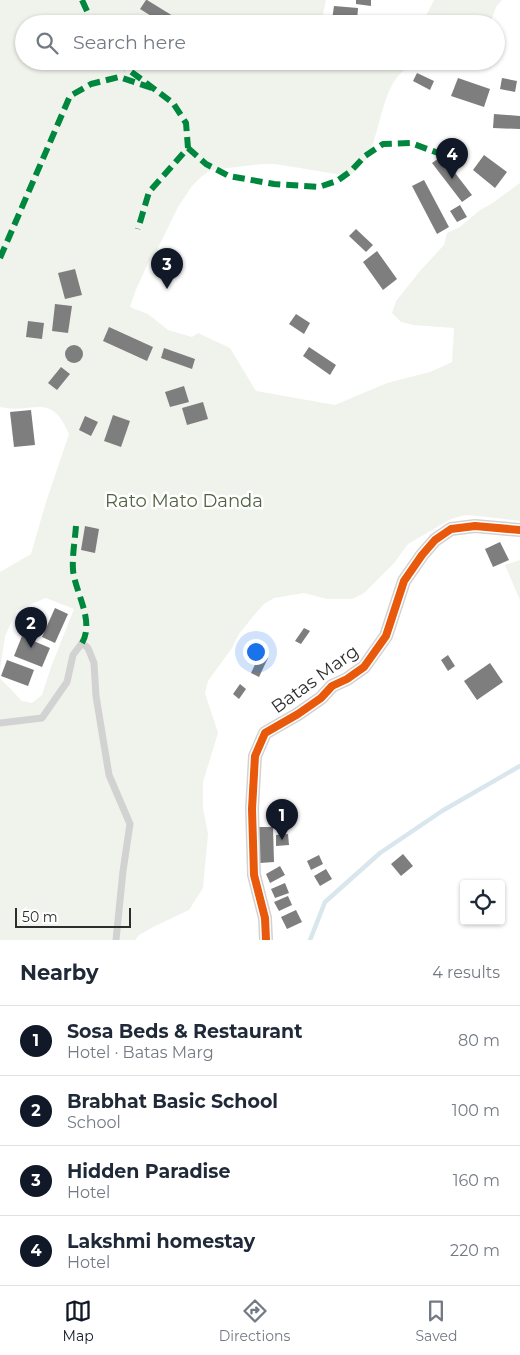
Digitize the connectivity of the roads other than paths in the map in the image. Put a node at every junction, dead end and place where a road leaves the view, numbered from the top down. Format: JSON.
{"nodes":[{"id":1,"x":520,"y":530,"type":"edge"},
{"id":2,"x":0,"y":723,"type":"edge"},
{"id":3,"x":116,"y":940,"type":"edge"},
{"id":4,"x":266,"y":940,"type":"edge"}],
"edges":[{"from":1,"to":4,"type":"street","name":"Batas Marg"},
{"from":2,"to":3,"type":"lane"}]}
